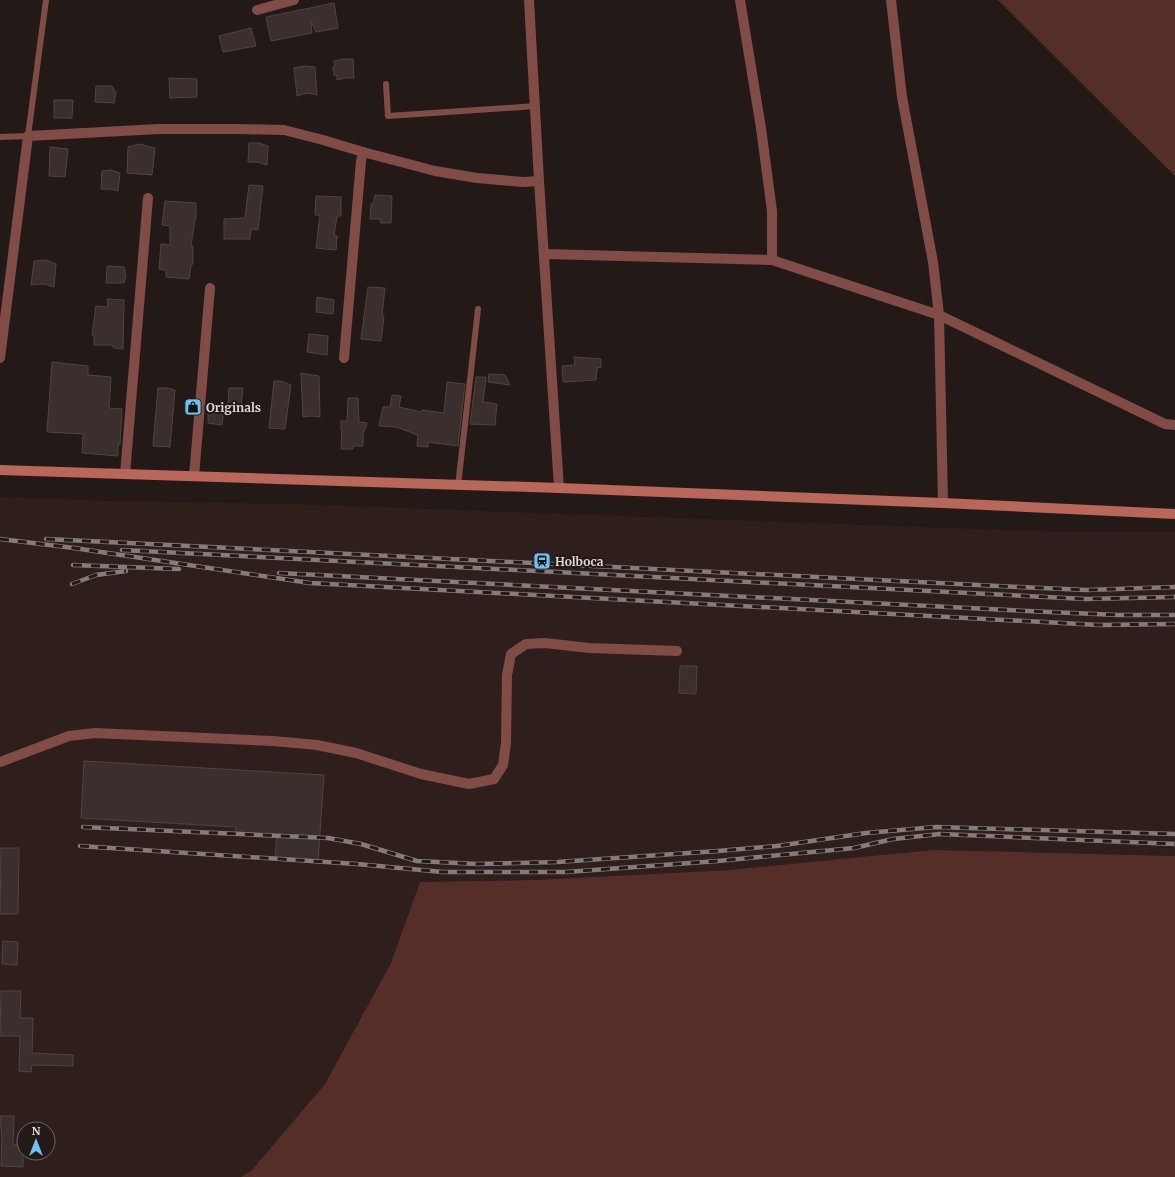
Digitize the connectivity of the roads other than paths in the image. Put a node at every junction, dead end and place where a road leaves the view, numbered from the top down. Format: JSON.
{"nodes":[{"id":1,"x":46,"y":0,"type":"edge"},
{"id":2,"x":294,"y":0,"type":"edge"},
{"id":3,"x":529,"y":0,"type":"edge"},
{"id":4,"x":740,"y":0,"type":"edge"},
{"id":5,"x":891,"y":0,"type":"edge"},
{"id":6,"x":257,"y":10,"type":"dead end"},
{"id":7,"x":386,"y":84,"type":"dead end"},
{"id":8,"x":536,"y":106,"type":"junction"},
{"id":9,"x":28,"y":136,"type":"junction"},
{"id":10,"x":0,"y":137,"type":"edge"},
{"id":11,"x":362,"y":152,"type":"junction"},
{"id":12,"x":539,"y":181,"type":"junction"},
{"id":13,"x":148,"y":198,"type":"dead end"},
{"id":14,"x":544,"y":254,"type":"junction"},
{"id":15,"x":772,"y":260,"type":"junction"},
{"id":16,"x":210,"y":288,"type":"dead end"},
{"id":17,"x":478,"y":309,"type":"dead end"},
{"id":18,"x":939,"y":314,"type":"junction"},
{"id":19,"x":0,"y":358,"type":"edge"},
{"id":20,"x":344,"y":358,"type":"dead end"},
{"id":21,"x":1175,"y":425,"type":"edge"},
{"id":22,"x":0,"y":470,"type":"edge"},
{"id":23,"x":125,"y":474,"type":"junction"},
{"id":24,"x":194,"y":476,"type":"junction"},
{"id":25,"x":458,"y":486,"type":"junction"},
{"id":26,"x":559,"y":488,"type":"junction"},
{"id":27,"x":943,"y":503,"type":"junction"},
{"id":28,"x":1175,"y":514,"type":"edge"},
{"id":29,"x":676,"y":651,"type":"dead end"},
{"id":30,"x":0,"y":762,"type":"edge"}],
"edges":[{"from":1,"to":9,"type":"lane"},
{"from":2,"to":6,"type":"street"},
{"from":3,"to":8,"type":"street"},
{"from":4,"to":15,"type":"street"},
{"from":5,"to":18,"type":"street"},
{"from":7,"to":8,"type":"lane"},
{"from":8,"to":12,"type":"street"},
{"from":9,"to":10,"type":"lane"},
{"from":9,"to":11,"type":"street"},
{"from":9,"to":19,"type":"street"},
{"from":11,"to":12,"type":"street"},
{"from":11,"to":20,"type":"street"},
{"from":12,"to":14,"type":"street"},
{"from":13,"to":23,"type":"street"},
{"from":14,"to":15,"type":"street"},
{"from":14,"to":26,"type":"street"},
{"from":15,"to":18,"type":"street"},
{"from":16,"to":24,"type":"street"},
{"from":17,"to":25,"type":"lane"},
{"from":18,"to":21,"type":"street"},
{"from":18,"to":27,"type":"street"},
{"from":22,"to":23,"type":"main road"},
{"from":23,"to":24,"type":"main road"},
{"from":24,"to":25,"type":"main road"},
{"from":25,"to":26,"type":"main road"},
{"from":26,"to":27,"type":"main road"},
{"from":27,"to":28,"type":"main road"},
{"from":29,"to":30,"type":"street"}]}
